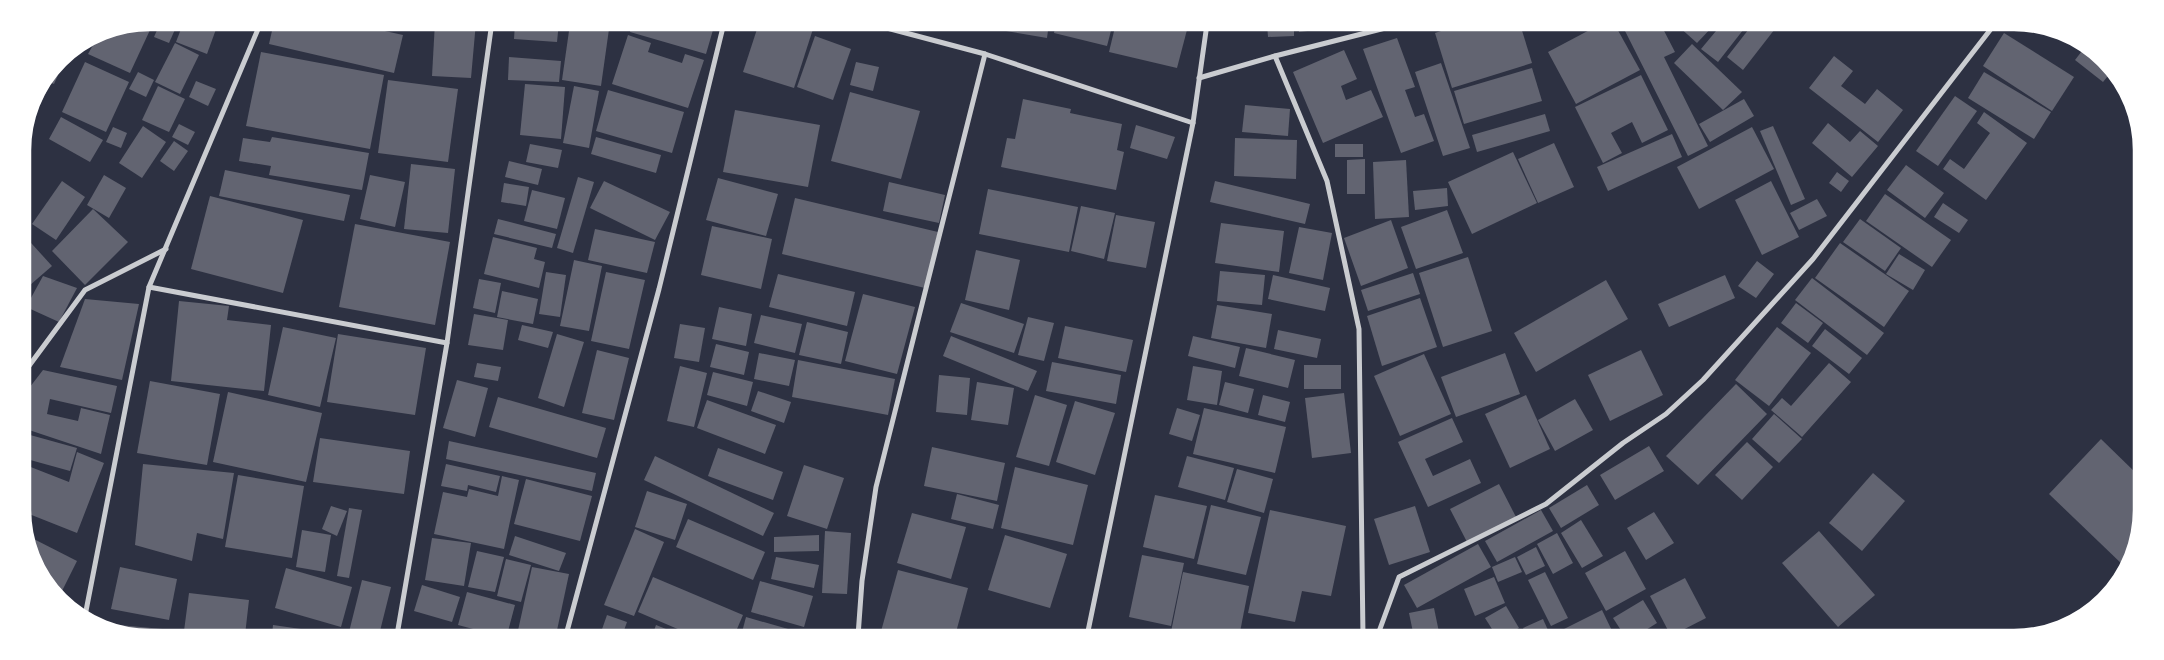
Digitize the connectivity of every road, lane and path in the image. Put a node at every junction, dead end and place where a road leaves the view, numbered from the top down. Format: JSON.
{"nodes":[{"id":1,"x":258,"y":30,"type":"edge"},
{"id":2,"x":491,"y":30,"type":"edge"},
{"id":3,"x":722,"y":30,"type":"edge"},
{"id":4,"x":894,"y":30,"type":"edge"},
{"id":5,"x":1206,"y":30,"type":"edge"},
{"id":6,"x":1377,"y":30,"type":"edge"},
{"id":7,"x":1991,"y":30,"type":"edge"},
{"id":8,"x":984,"y":54,"type":"junction"},
{"id":9,"x":1275,"y":56,"type":"junction"},
{"id":10,"x":1200,"y":78,"type":"junction"},
{"id":11,"x":1194,"y":123,"type":"junction"},
{"id":12,"x":167,"y":249,"type":"junction"},
{"id":13,"x":149,"y":287,"type":"junction"},
{"id":14,"x":447,"y":344,"type":"junction"},
{"id":15,"x":30,"y":365,"type":"edge"},
{"id":16,"x":86,"y":611,"type":"edge"},
{"id":17,"x":398,"y":630,"type":"edge"},
{"id":18,"x":567,"y":630,"type":"edge"},
{"id":19,"x":858,"y":630,"type":"edge"},
{"id":20,"x":1089,"y":630,"type":"edge"},
{"id":21,"x":1363,"y":630,"type":"edge"},
{"id":22,"x":1380,"y":630,"type":"edge"}],
"edges":[{"from":1,"to":12,"type":"street"},
{"from":2,"to":14,"type":"street"},
{"from":3,"to":18,"type":"street"},
{"from":4,"to":8,"type":"street"},
{"from":5,"to":10,"type":"street"},
{"from":6,"to":9,"type":"street"},
{"from":7,"to":22,"type":"street"},
{"from":8,"to":11,"type":"street"},
{"from":8,"to":19,"type":"street"},
{"from":9,"to":10,"type":"street"},
{"from":9,"to":21,"type":"street"},
{"from":10,"to":11,"type":"street"},
{"from":11,"to":20,"type":"street"},
{"from":12,"to":13,"type":"street"},
{"from":12,"to":15,"type":"street"},
{"from":13,"to":14,"type":"street"},
{"from":13,"to":16,"type":"street"},
{"from":14,"to":17,"type":"street"}]}
